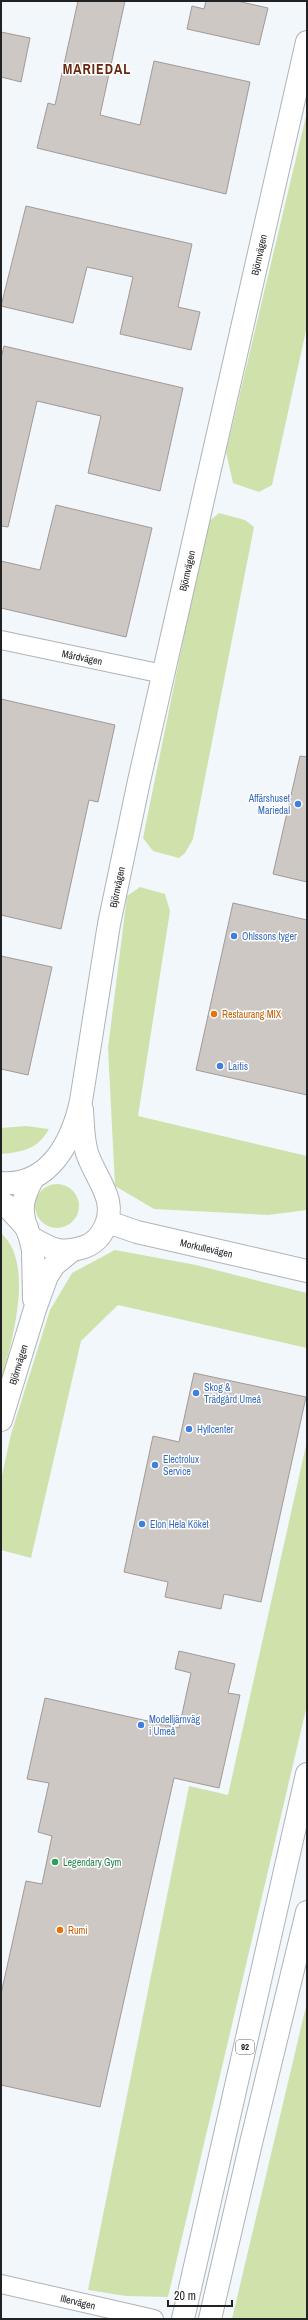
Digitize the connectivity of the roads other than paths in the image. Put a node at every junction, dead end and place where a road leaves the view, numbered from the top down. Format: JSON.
{"nodes":[{"id":1,"x":307,"y":42,"type":"edge"},
{"id":2,"x":1,"y":640,"type":"edge"},
{"id":3,"x":163,"y":674,"type":"junction"},
{"id":4,"x":81,"y":1101,"type":"junction"},
{"id":5,"x":39,"y":1174,"type":"junction"},
{"id":6,"x":95,"y":1174,"type":"junction"},
{"id":7,"x":1,"y":1183,"type":"edge"},
{"id":8,"x":1,"y":1202,"type":"edge"},
{"id":9,"x":108,"y":1222,"type":"junction"},
{"id":10,"x":29,"y":1232,"type":"junction"},
{"id":11,"x":70,"y":1252,"type":"junction"},
{"id":12,"x":307,"y":1271,"type":"edge"},
{"id":13,"x":35,"y":1309,"type":"junction"},
{"id":14,"x":1,"y":1420,"type":"edge"},
{"id":15,"x":307,"y":1774,"type":"edge"},
{"id":16,"x":307,"y":1912,"type":"edge"},
{"id":17,"x":1,"y":2284,"type":"edge"},
{"id":18,"x":154,"y":2319,"type":"edge"},
{"id":19,"x":183,"y":2319,"type":"edge"},
{"id":20,"x":210,"y":2319,"type":"edge"}],
"edges":[{"from":1,"to":3,"type":"main road","name":"Björnvägen"},
{"from":2,"to":3,"type":"street","name":"Mårdvägen"},
{"from":3,"to":4,"type":"main road","name":"Björnvägen"},
{"from":4,"to":5,"type":"main road","name":"Björnvägen"},
{"from":4,"to":6,"type":"main road","name":"Björnvägen"},
{"from":5,"to":6,"type":"main road"},
{"from":5,"to":7,"type":"main road"},
{"from":5,"to":10,"type":"main road","name":"Björnvägen"},
{"from":6,"to":9,"type":"main road","name":"Björnvägen"},
{"from":8,"to":10,"type":"main road"},
{"from":9,"to":11,"type":"main road","name":"Björnvägen"},
{"from":9,"to":12,"type":"main road","name":"Morkullevägen"},
{"from":10,"to":11,"type":"main road"},
{"from":10,"to":13,"type":"main road","name":"Björnvägen"},
{"from":11,"to":13,"type":"main road","name":"Björnvägen"},
{"from":13,"to":14,"type":"main road","name":"Björnvägen"},
{"from":15,"to":19,"type":"main road","number":"92"},
{"from":16,"to":20,"type":"main road"},
{"from":17,"to":18,"type":"street","name":"Illervägen"}]}
